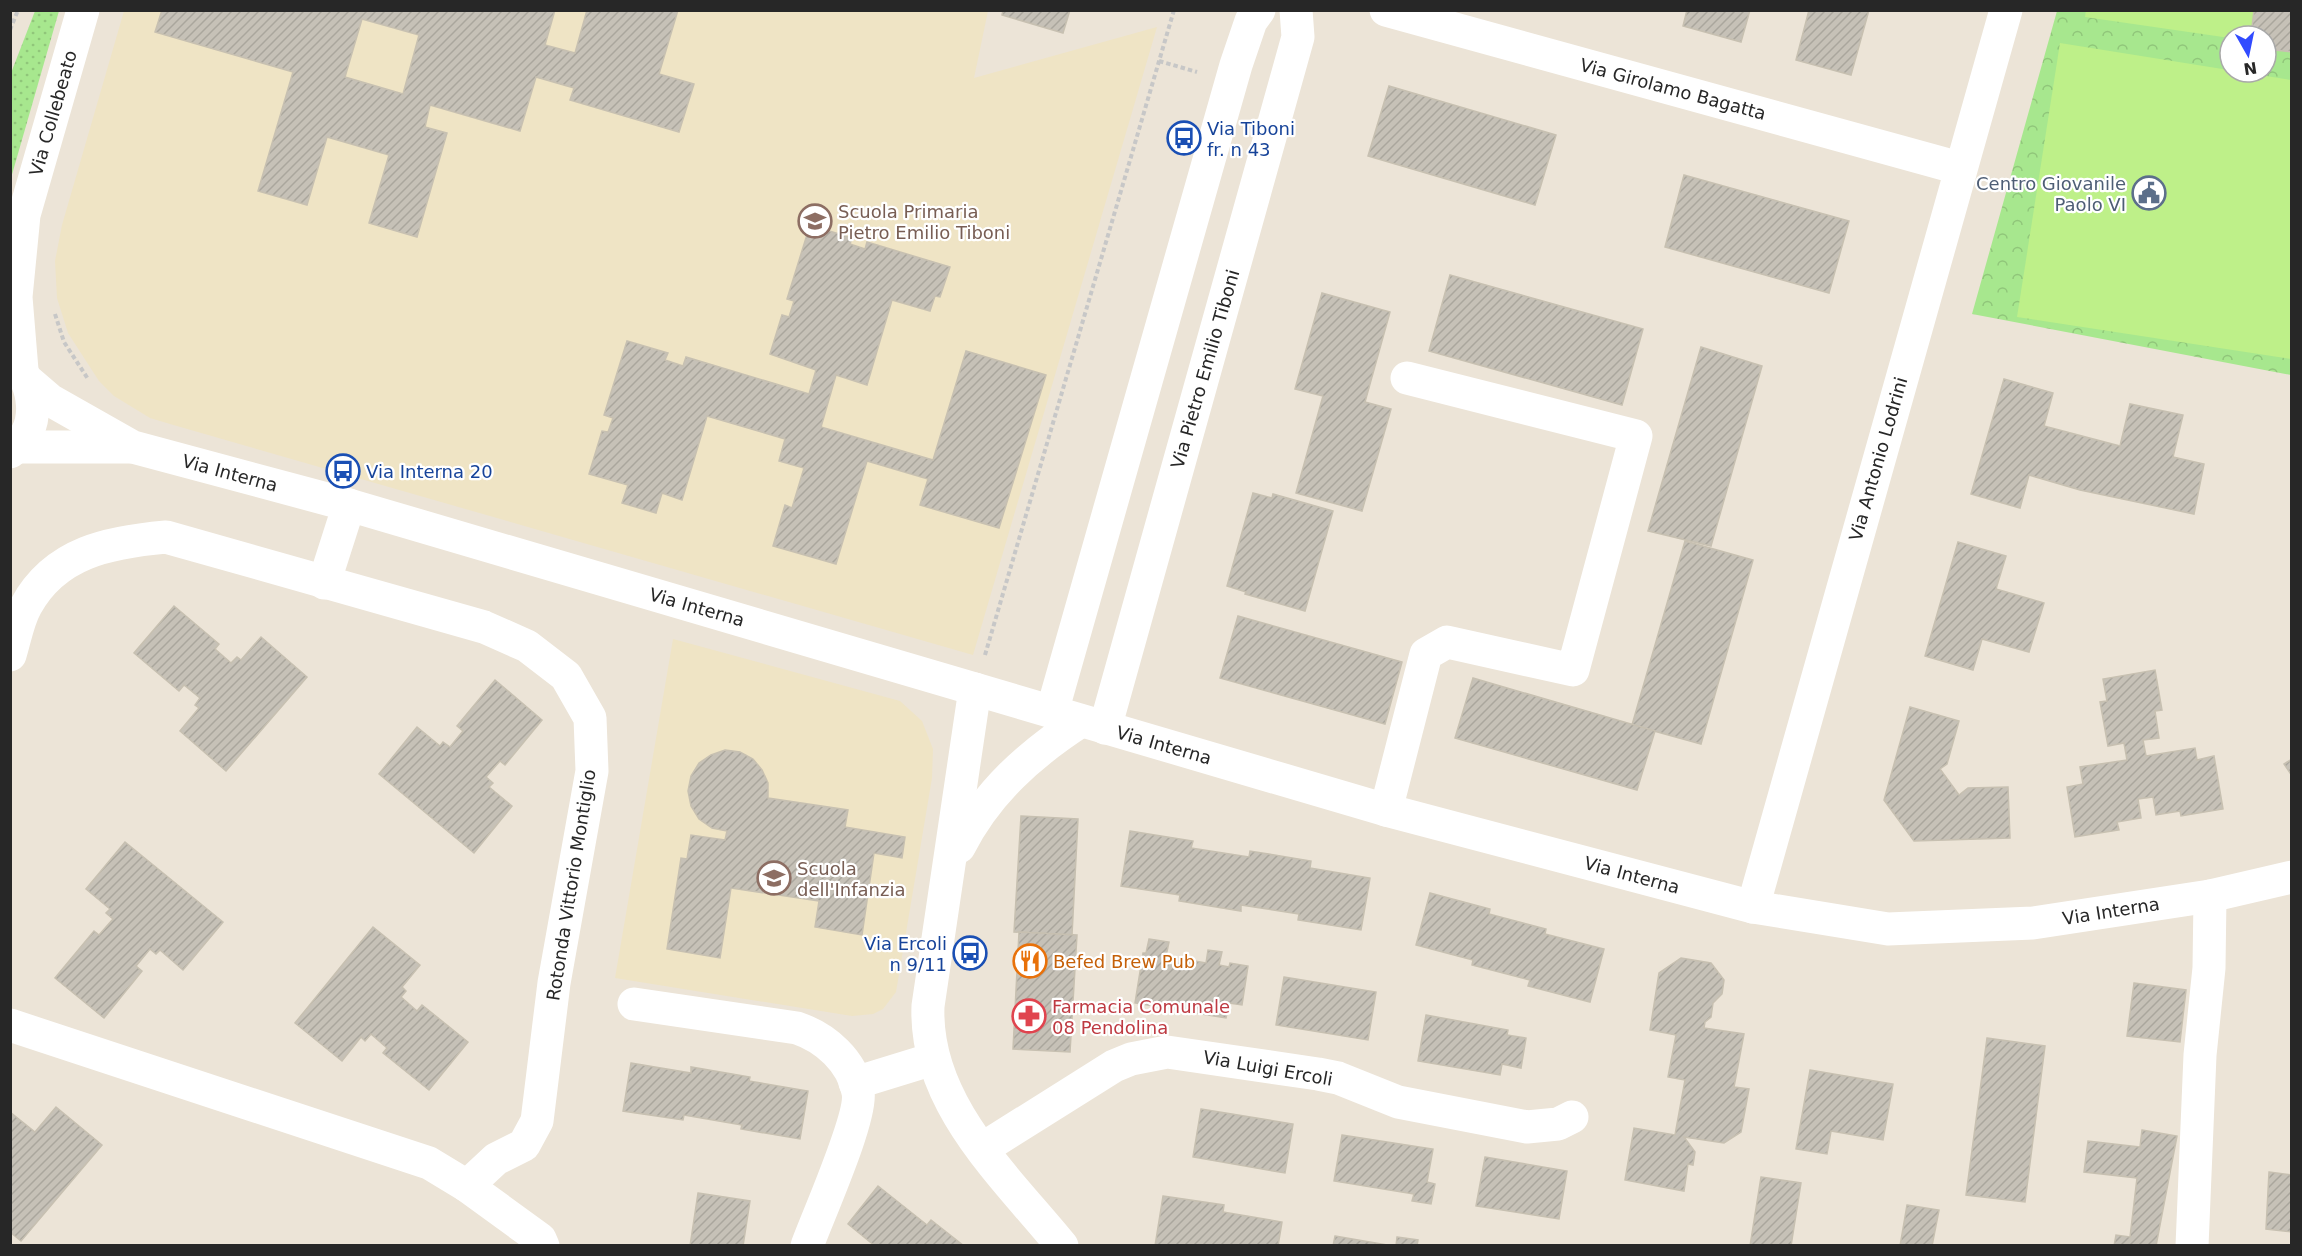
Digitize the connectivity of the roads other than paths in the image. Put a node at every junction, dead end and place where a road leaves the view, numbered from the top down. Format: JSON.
{"nodes":[{"id":1,"x":83,"y":10,"type":"edge"},
{"id":2,"x":1259,"y":10,"type":"edge"},
{"id":3,"x":1296,"y":10,"type":"edge"},
{"id":4,"x":1386,"y":10,"type":"edge"},
{"id":5,"x":2006,"y":10,"type":"edge"},
{"id":6,"x":1959,"y":168,"type":"junction"},
{"id":7,"x":17,"y":226,"type":"edge"},
{"id":8,"x":20,"y":370,"type":"edge"},
{"id":9,"x":1407,"y":378,"type":"dead end"},
{"id":10,"x":134,"y":447,"type":"junction"},
{"id":11,"x":14,"y":450,"type":"edge"},
{"id":12,"x":349,"y":505,"type":"junction"},
{"id":13,"x":324,"y":583,"type":"junction"},
{"id":14,"x":10,"y":654,"type":"edge"},
{"id":15,"x":980,"y":674,"type":"junction"},
{"id":16,"x":1079,"y":720,"type":"junction"},
{"id":17,"x":1386,"y":810,"type":"junction"},
{"id":18,"x":952,"y":863,"type":"junction"},
{"id":19,"x":2292,"y":878,"type":"edge"},
{"id":20,"x":2210,"y":896,"type":"junction"},
{"id":21,"x":1753,"y":907,"type":"junction"},
{"id":22,"x":634,"y":1004,"type":"dead end"},
{"id":23,"x":10,"y":1025,"type":"edge"},
{"id":24,"x":933,"y":1059,"type":"junction"},
{"id":25,"x":855,"y":1083,"type":"junction"},
{"id":26,"x":1572,"y":1118,"type":"dead end"},
{"id":27,"x":982,"y":1149,"type":"junction"},
{"id":28,"x":467,"y":1186,"type":"junction"},
{"id":29,"x":543,"y":1245,"type":"edge"},
{"id":30,"x":807,"y":1245,"type":"edge"},
{"id":31,"x":1062,"y":1245,"type":"edge"},
{"id":32,"x":2192,"y":1245,"type":"edge"}],
"edges":[{"from":1,"to":7,"type":"street","name":"Via Collebeato"},
{"from":2,"to":16,"type":"street"},
{"from":3,"to":16,"type":"street","name":"Via Pietro Emilio Tiboni"},
{"from":4,"to":6,"type":"street","name":"Via Girolamo Bagatta"},
{"from":5,"to":6,"type":"street","name":"Via Antonio Lodrini"},
{"from":6,"to":21,"type":"street","name":"Via Antonio Lodrini"},
{"from":7,"to":8,"type":"street","name":"Via Collebeato"},
{"from":8,"to":10,"type":"street","name":"Via Interna"},
{"from":8,"to":11,"type":"street","name":"Via Collebeato"},
{"from":9,"to":17,"type":"street"},
{"from":10,"to":11,"type":"street","name":"Via Interna"},
{"from":10,"to":12,"type":"street","name":"Via Interna"},
{"from":12,"to":13,"type":"street"},
{"from":12,"to":15,"type":"street","name":"Via Interna"},
{"from":13,"to":14,"type":"street","name":"Rotonda Vittorio Montiglio"},
{"from":13,"to":28,"type":"street","name":"Rotonda Vittorio Montiglio"},
{"from":15,"to":16,"type":"street","name":"Via Interna"},
{"from":15,"to":18,"type":"street"},
{"from":16,"to":17,"type":"street","name":"Via Interna"},
{"from":16,"to":18,"type":"street"},
{"from":17,"to":21,"type":"street","name":"Via Interna"},
{"from":18,"to":24,"type":"street"},
{"from":19,"to":20,"type":"street","name":"Via Interna"},
{"from":20,"to":21,"type":"street","name":"Via Interna"},
{"from":20,"to":32,"type":"street"},
{"from":22,"to":25,"type":"street"},
{"from":23,"to":28,"type":"street"},
{"from":24,"to":25,"type":"street"},
{"from":24,"to":27,"type":"street"},
{"from":25,"to":30,"type":"street"},
{"from":26,"to":27,"type":"street","name":"Via Luigi Ercoli"},
{"from":27,"to":31,"type":"street"},
{"from":28,"to":29,"type":"street"}]}
